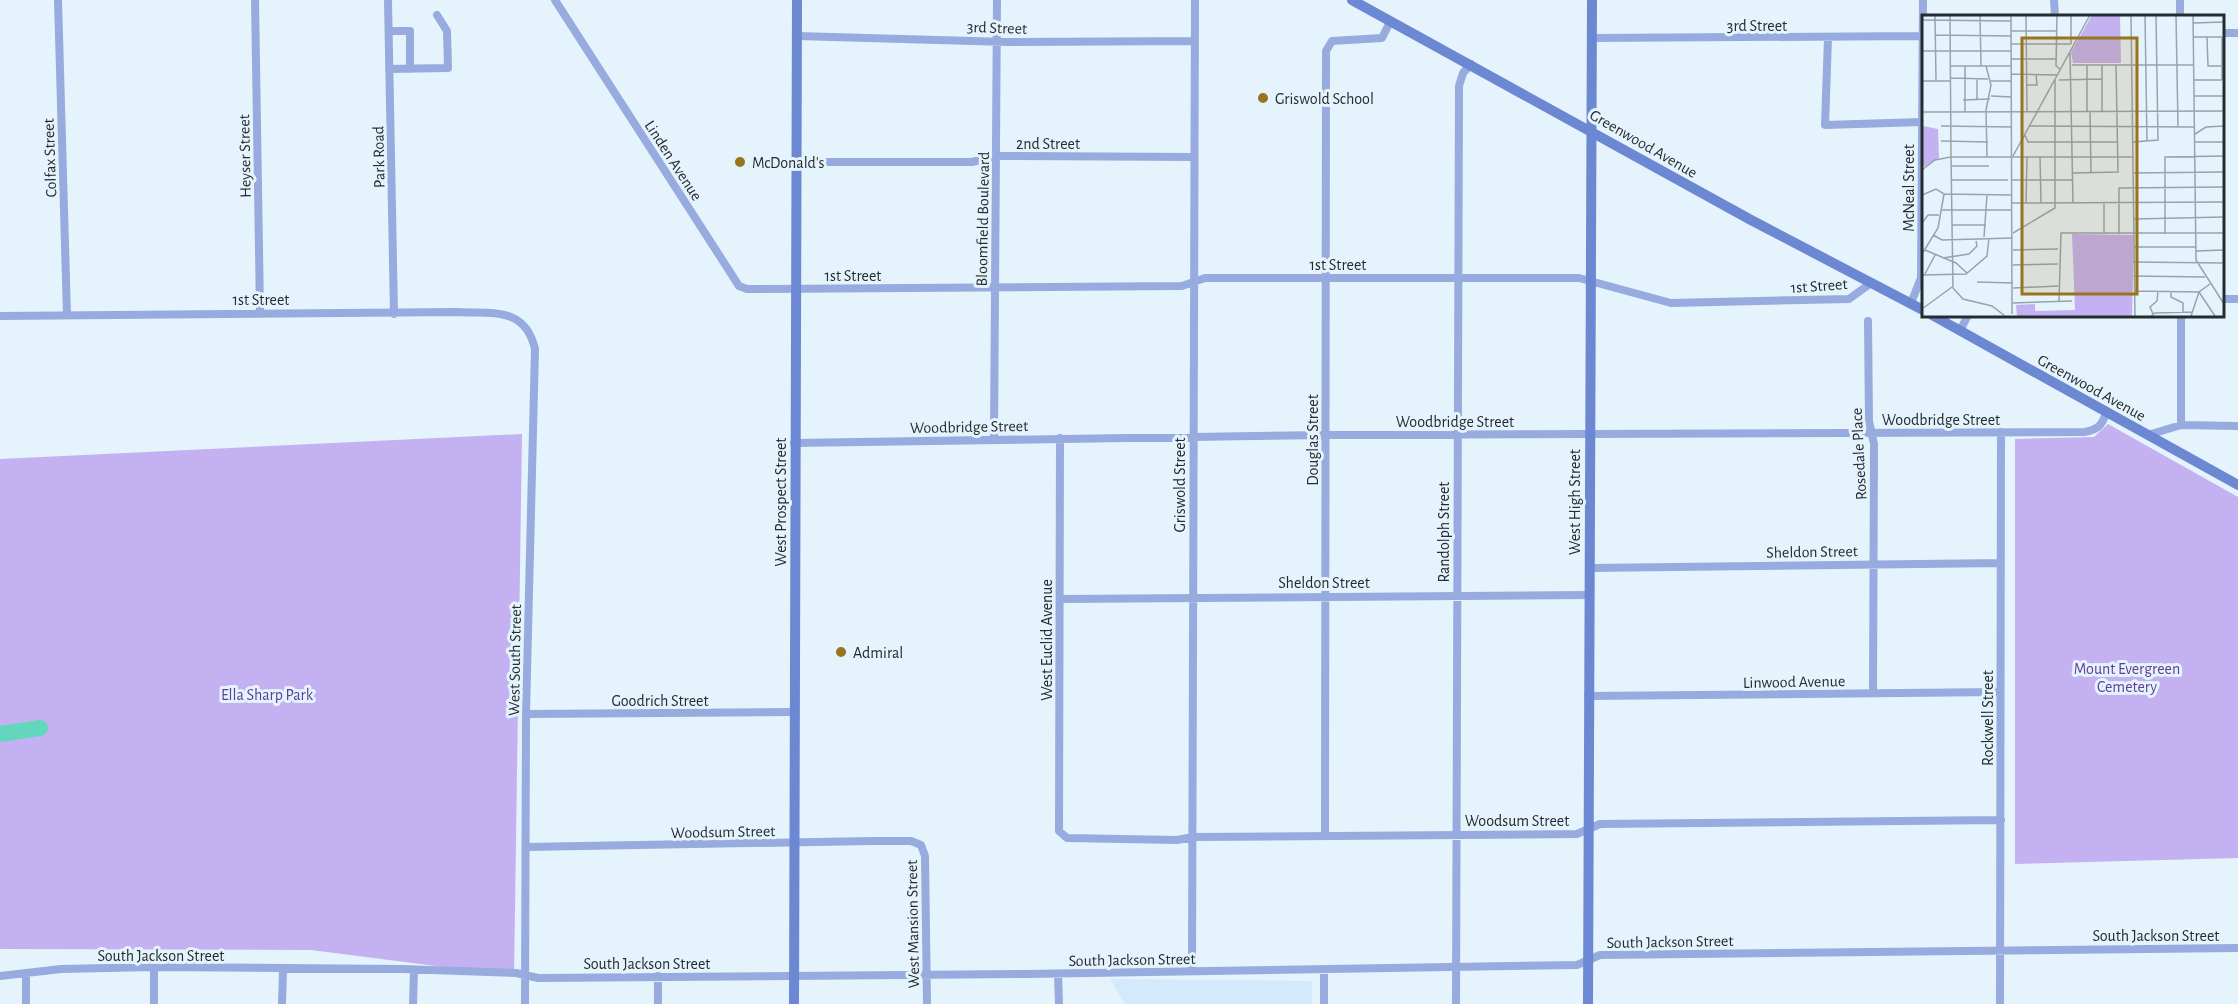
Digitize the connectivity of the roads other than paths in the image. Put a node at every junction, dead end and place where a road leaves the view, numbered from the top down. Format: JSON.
{"nodes":[{"id":1,"x":58,"y":0,"type":"edge"},
{"id":2,"x":255,"y":0,"type":"edge"},
{"id":3,"x":388,"y":0,"type":"edge"},
{"id":4,"x":555,"y":0,"type":"edge"},
{"id":5,"x":798,"y":0,"type":"edge"},
{"id":6,"x":997,"y":0,"type":"edge"},
{"id":7,"x":1195,"y":0,"type":"edge"},
{"id":8,"x":1352,"y":0,"type":"edge"},
{"id":9,"x":1592,"y":0,"type":"edge"},
{"id":10,"x":2054,"y":0,"type":"edge"},
{"id":11,"x":437,"y":15,"type":"dead end"},
{"id":12,"x":2055,"y":15,"type":"edge"},
{"id":13,"x":1390,"y":22,"type":"junction"},
{"id":14,"x":389,"y":31,"type":"junction"},
{"id":15,"x":797,"y":36,"type":"junction"},
{"id":16,"x":1922,"y":36,"type":"edge"},
{"id":17,"x":1592,"y":38,"type":"junction"},
{"id":18,"x":1828,"y":38,"type":"junction"},
{"id":19,"x":1195,"y":40,"type":"junction"},
{"id":20,"x":996,"y":41,"type":"junction"},
{"id":21,"x":1471,"y":64,"type":"junction"},
{"id":22,"x":389,"y":69,"type":"junction"},
{"id":23,"x":410,"y":69,"type":"junction"},
{"id":24,"x":1922,"y":122,"type":"edge"},
{"id":25,"x":1591,"y":132,"type":"junction"},
{"id":26,"x":996,"y":156,"type":"junction"},
{"id":27,"x":1193,"y":157,"type":"junction"},
{"id":28,"x":796,"y":162,"type":"junction"},
{"id":29,"x":1326,"y":277,"type":"junction"},
{"id":30,"x":1458,"y":278,"type":"junction"},
{"id":31,"x":1590,"y":280,"type":"junction"},
{"id":32,"x":1193,"y":282,"type":"junction"},
{"id":33,"x":1871,"y":283,"type":"junction"},
{"id":34,"x":995,"y":287,"type":"junction"},
{"id":35,"x":797,"y":289,"type":"junction"},
{"id":36,"x":2223,"y":298,"type":"edge"},
{"id":37,"x":2238,"y":299,"type":"edge"},
{"id":38,"x":1911,"y":303,"type":"junction"},
{"id":39,"x":1922,"y":309,"type":"edge"},
{"id":40,"x":260,"y":312,"type":"junction"},
{"id":41,"x":394,"y":314,"type":"junction"},
{"id":42,"x":67,"y":315,"type":"junction"},
{"id":43,"x":0,"y":316,"type":"edge"},
{"id":44,"x":1934,"y":316,"type":"edge"},
{"id":45,"x":1968,"y":316,"type":"edge"},
{"id":46,"x":2181,"y":316,"type":"edge"},
{"id":47,"x":522,"y":321,"type":"joint"},
{"id":48,"x":1868,"y":321,"type":"dead end"},
{"id":49,"x":1960,"y":331,"type":"junction"},
{"id":50,"x":2106,"y":413,"type":"junction"},
{"id":51,"x":2181,"y":425,"type":"junction"},
{"id":52,"x":2238,"y":426,"type":"edge"},
{"id":53,"x":2001,"y":432,"type":"junction"},
{"id":54,"x":1871,"y":433,"type":"junction"},
{"id":55,"x":1457,"y":434,"type":"junction"},
{"id":56,"x":1325,"y":435,"type":"junction"},
{"id":57,"x":1589,"y":435,"type":"junction"},
{"id":58,"x":2148,"y":435,"type":"junction"},
{"id":59,"x":1192,"y":437,"type":"junction"},
{"id":60,"x":1060,"y":438,"type":"junction"},
{"id":61,"x":994,"y":439,"type":"junction"},
{"id":62,"x":794,"y":443,"type":"junction"},
{"id":63,"x":2238,"y":485,"type":"edge"},
{"id":64,"x":1874,"y":563,"type":"junction"},
{"id":65,"x":2000,"y":563,"type":"junction"},
{"id":66,"x":1589,"y":568,"type":"junction"},
{"id":67,"x":1457,"y":595,"type":"junction"},
{"id":68,"x":1588,"y":595,"type":"junction"},
{"id":69,"x":1324,"y":596,"type":"junction"},
{"id":70,"x":1191,"y":598,"type":"junction"},
{"id":71,"x":1060,"y":599,"type":"junction"},
{"id":72,"x":2000,"y":692,"type":"junction"},
{"id":73,"x":1873,"y":693,"type":"junction"},
{"id":74,"x":1588,"y":696,"type":"junction"},
{"id":75,"x":795,"y":712,"type":"junction"},
{"id":76,"x":526,"y":714,"type":"junction"},
{"id":77,"x":2001,"y":820,"type":"junction"},
{"id":78,"x":1588,"y":830,"type":"junction"},
{"id":79,"x":1325,"y":834,"type":"junction"},
{"id":80,"x":1457,"y":834,"type":"junction"},
{"id":81,"x":1193,"y":837,"type":"junction"},
{"id":82,"x":1067,"y":838,"type":"joint"},
{"id":83,"x":793,"y":844,"type":"junction"},
{"id":84,"x":921,"y":844,"type":"joint"},
{"id":85,"x":526,"y":847,"type":"junction"},
{"id":86,"x":2238,"y":948,"type":"edge"},
{"id":87,"x":2000,"y":950,"type":"junction"},
{"id":88,"x":1588,"y":959,"type":"junction"},
{"id":89,"x":154,"y":967,"type":"junction"},
{"id":90,"x":1456,"y":967,"type":"junction"},
{"id":91,"x":1324,"y":969,"type":"junction"},
{"id":92,"x":283,"y":970,"type":"junction"},
{"id":93,"x":414,"y":971,"type":"junction"},
{"id":94,"x":1192,"y":971,"type":"junction"},
{"id":95,"x":26,"y":973,"type":"junction"},
{"id":96,"x":927,"y":974,"type":"junction"},
{"id":97,"x":1058,"y":974,"type":"junction"},
{"id":98,"x":526,"y":975,"type":"junction"},
{"id":99,"x":0,"y":976,"type":"edge"},
{"id":100,"x":658,"y":976,"type":"junction"},
{"id":101,"x":794,"y":976,"type":"junction"},
{"id":102,"x":26,"y":1004,"type":"edge"},
{"id":103,"x":154,"y":1004,"type":"edge"},
{"id":104,"x":282,"y":1004,"type":"edge"},
{"id":105,"x":413,"y":1004,"type":"edge"},
{"id":106,"x":525,"y":1004,"type":"edge"},
{"id":107,"x":658,"y":1004,"type":"edge"},
{"id":108,"x":794,"y":1004,"type":"edge"},
{"id":109,"x":927,"y":1004,"type":"edge"},
{"id":110,"x":1059,"y":1004,"type":"edge"},
{"id":111,"x":1324,"y":1004,"type":"edge"},
{"id":112,"x":1456,"y":1004,"type":"edge"},
{"id":113,"x":1588,"y":1004,"type":"edge"},
{"id":114,"x":2000,"y":1004,"type":"edge"}],
"edges":[{"from":1,"to":42,"type":"street","name":"Colfax Street"},
{"from":2,"to":40,"type":"street","name":"Heyser Street"},
{"from":3,"to":14,"type":"street","name":"Park Road"},
{"from":4,"to":35,"type":"street","name":"Linden Avenue"},
{"from":5,"to":15,"type":"street","name":"West Prospect Street"},
{"from":6,"to":20,"type":"street","name":"Bloomfield Boulevard"},
{"from":7,"to":19,"type":"street","name":"Griswold Street"},
{"from":8,"to":13,"type":"street","name":"Greenwood Avenue"},
{"from":9,"to":17,"type":"street","name":"West High Street"},
{"from":10,"to":12,"type":"street"},
{"from":11,"to":23,"type":"street"},
{"from":13,"to":21,"type":"street","name":"Greenwood Avenue"},
{"from":13,"to":29,"type":"street","name":"Douglas Street"},
{"from":14,"to":22,"type":"street","name":"Park Road"},
{"from":14,"to":23,"type":"street"},
{"from":15,"to":20,"type":"street","name":"3rd Street"},
{"from":15,"to":28,"type":"street","name":"West Prospect Street"},
{"from":16,"to":18,"type":"street","name":"3rd Street"},
{"from":17,"to":18,"type":"street","name":"3rd Street"},
{"from":17,"to":25,"type":"street","name":"West High Street"},
{"from":18,"to":24,"type":"street"},
{"from":19,"to":20,"type":"street","name":"3rd Street"},
{"from":19,"to":27,"type":"street","name":"Griswold Street"},
{"from":20,"to":26,"type":"street","name":"Bloomfield Boulevard"},
{"from":21,"to":25,"type":"street","name":"Greenwood Avenue"},
{"from":21,"to":30,"type":"street","name":"Randolph Street"},
{"from":22,"to":23,"type":"street"},
{"from":22,"to":41,"type":"street","name":"Park Road"},
{"from":24,"to":38,"type":"street","name":"McNeal Street"},
{"from":25,"to":31,"type":"street","name":"West High Street"},
{"from":25,"to":33,"type":"street","name":"Greenwood Avenue"},
{"from":26,"to":27,"type":"street","name":"2nd Street"},
{"from":26,"to":28,"type":"street","name":"2nd Street"},
{"from":26,"to":34,"type":"street","name":"Bloomfield Boulevard"},
{"from":27,"to":32,"type":"street","name":"Griswold Street"},
{"from":28,"to":35,"type":"street","name":"West Prospect Street"},
{"from":29,"to":30,"type":"street","name":"1st Street"},
{"from":29,"to":32,"type":"street","name":"1st Street"},
{"from":29,"to":56,"type":"street","name":"Douglas Street"},
{"from":30,"to":31,"type":"street","name":"1st Street"},
{"from":30,"to":55,"type":"street","name":"Randolph Street"},
{"from":31,"to":33,"type":"street","name":"1st Street"},
{"from":31,"to":57,"type":"street","name":"West High Street"},
{"from":32,"to":34,"type":"street","name":"1st Street"},
{"from":32,"to":59,"type":"street","name":"Griswold Street"},
{"from":33,"to":38,"type":"street","name":"Greenwood Avenue"},
{"from":34,"to":35,"type":"street","name":"1st Street"},
{"from":34,"to":61,"type":"street","name":"Bloomfield Boulevard"},
{"from":35,"to":62,"type":"street","name":"West Prospect Street"},
{"from":36,"to":37,"type":"street"},
{"from":38,"to":39,"type":"street","name":"Greenwood Avenue"},
{"from":40,"to":41,"type":"street","name":"1st Street"},
{"from":40,"to":42,"type":"street","name":"1st Street"},
{"from":41,"to":47,"type":"street","name":"1st Street"},
{"from":42,"to":43,"type":"street","name":"1st Street"},
{"from":44,"to":49,"type":"street","name":"Greenwood Avenue"},
{"from":45,"to":49,"type":"street"},
{"from":46,"to":51,"type":"street"},
{"from":47,"to":76,"type":"street","name":"West South Street"},
{"from":48,"to":54,"type":"street","name":"Rosedale Place"},
{"from":49,"to":50,"type":"street","name":"Greenwood Avenue"},
{"from":50,"to":53,"type":"street","name":"Woodbridge Street"},
{"from":50,"to":58,"type":"street","name":"Greenwood Avenue"},
{"from":51,"to":52,"type":"street"},
{"from":51,"to":58,"type":"street"},
{"from":53,"to":54,"type":"street","name":"Woodbridge Street"},
{"from":53,"to":65,"type":"street","name":"Rockwell Street"},
{"from":54,"to":57,"type":"street","name":"Woodbridge Street"},
{"from":54,"to":64,"type":"street","name":"Rosedale Place"},
{"from":55,"to":56,"type":"street","name":"Woodbridge Street"},
{"from":55,"to":57,"type":"street","name":"Woodbridge Street"},
{"from":55,"to":67,"type":"street","name":"Randolph Street"},
{"from":56,"to":59,"type":"street","name":"Woodbridge Street"},
{"from":56,"to":69,"type":"street","name":"Douglas Street"},
{"from":57,"to":66,"type":"street","name":"West High Street"},
{"from":58,"to":63,"type":"street","name":"Greenwood Avenue"},
{"from":59,"to":60,"type":"street","name":"Woodbridge Street"},
{"from":59,"to":70,"type":"street","name":"Griswold Street"},
{"from":60,"to":61,"type":"street","name":"Woodbridge Street"},
{"from":60,"to":71,"type":"street","name":"West Euclid Avenue"},
{"from":61,"to":62,"type":"street","name":"Woodbridge Street"},
{"from":62,"to":75,"type":"street","name":"West Prospect Street"},
{"from":64,"to":65,"type":"street","name":"Sheldon Street"},
{"from":64,"to":66,"type":"street","name":"Sheldon Street"},
{"from":64,"to":73,"type":"street","name":"Rosedale Place"},
{"from":65,"to":72,"type":"street","name":"Rockwell Street"},
{"from":66,"to":68,"type":"street","name":"West High Street"},
{"from":67,"to":68,"type":"street","name":"Sheldon Street"},
{"from":67,"to":69,"type":"street","name":"Sheldon Street"},
{"from":67,"to":80,"type":"street","name":"Randolph Street"},
{"from":68,"to":74,"type":"street","name":"West High Street"},
{"from":69,"to":70,"type":"street","name":"Sheldon Street"},
{"from":69,"to":79,"type":"street","name":"Douglas Street"},
{"from":70,"to":71,"type":"street","name":"Sheldon Street"},
{"from":70,"to":81,"type":"street","name":"Griswold Street"},
{"from":71,"to":82,"type":"street","name":"West Euclid Avenue"},
{"from":72,"to":73,"type":"street","name":"Linwood Avenue"},
{"from":72,"to":77,"type":"street","name":"Rockwell Street"},
{"from":73,"to":74,"type":"street","name":"Linwood Avenue"},
{"from":74,"to":78,"type":"street","name":"West High Street"},
{"from":75,"to":76,"type":"street","name":"Goodrich Street"},
{"from":75,"to":83,"type":"street","name":"West Prospect Street"},
{"from":76,"to":85,"type":"street","name":"West South Street"},
{"from":77,"to":78,"type":"street","name":"Woodsum Street"},
{"from":77,"to":87,"type":"street","name":"Rockwell Street"},
{"from":78,"to":80,"type":"street","name":"Woodsum Street"},
{"from":78,"to":88,"type":"street","name":"West High Street"},
{"from":79,"to":80,"type":"street","name":"Woodsum Street"},
{"from":79,"to":81,"type":"street","name":"Woodsum Street"},
{"from":80,"to":90,"type":"street","name":"Randolph Street"},
{"from":81,"to":82,"type":"street","name":"Woodsum Street"},
{"from":81,"to":94,"type":"street","name":"Griswold Street"},
{"from":83,"to":84,"type":"street","name":"Woodsum Street"},
{"from":83,"to":85,"type":"street","name":"Woodsum Street"},
{"from":83,"to":101,"type":"street","name":"West Prospect Street"},
{"from":84,"to":96,"type":"street","name":"West Mansion Street"},
{"from":85,"to":98,"type":"street","name":"West South Street"},
{"from":86,"to":87,"type":"street","name":"South Jackson Street"},
{"from":87,"to":88,"type":"street","name":"South Jackson Street"},
{"from":87,"to":114,"type":"street","name":"Rockwell Street"},
{"from":88,"to":90,"type":"street","name":"South Jackson Street"},
{"from":88,"to":113,"type":"street","name":"West High Street"},
{"from":89,"to":92,"type":"street","name":"South Jackson Street"},
{"from":89,"to":95,"type":"street","name":"South Jackson Street"},
{"from":89,"to":103,"type":"street"},
{"from":90,"to":91,"type":"street","name":"South Jackson Street"},
{"from":90,"to":112,"type":"street","name":"Randolph Street"},
{"from":91,"to":94,"type":"street","name":"South Jackson Street"},
{"from":91,"to":111,"type":"street"},
{"from":92,"to":93,"type":"street","name":"South Jackson Street"},
{"from":92,"to":104,"type":"street"},
{"from":93,"to":98,"type":"street","name":"South Jackson Street"},
{"from":93,"to":105,"type":"street"},
{"from":94,"to":97,"type":"street","name":"South Jackson Street"},
{"from":95,"to":99,"type":"street","name":"South Jackson Street"},
{"from":95,"to":102,"type":"street"},
{"from":96,"to":97,"type":"street","name":"South Jackson Street"},
{"from":96,"to":101,"type":"street","name":"South Jackson Street"},
{"from":96,"to":109,"type":"street","name":"West Mansion Street"},
{"from":97,"to":110,"type":"street"},
{"from":98,"to":100,"type":"street","name":"South Jackson Street"},
{"from":98,"to":106,"type":"street","name":"West South Street"},
{"from":100,"to":101,"type":"street","name":"South Jackson Street"},
{"from":100,"to":107,"type":"street"},
{"from":101,"to":108,"type":"street","name":"West Prospect Street"}]}
